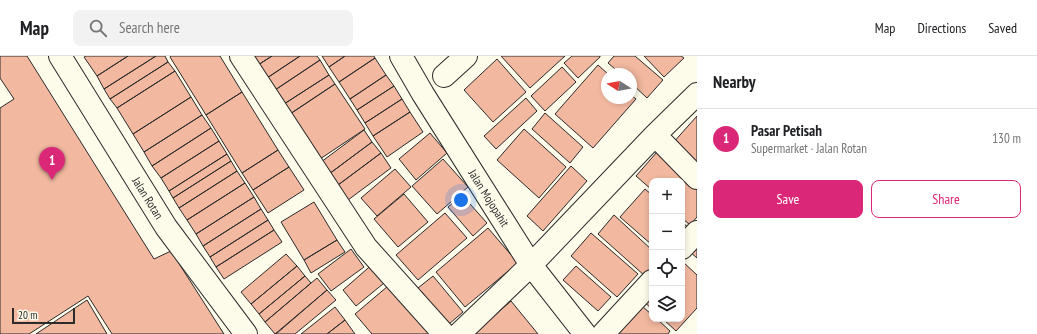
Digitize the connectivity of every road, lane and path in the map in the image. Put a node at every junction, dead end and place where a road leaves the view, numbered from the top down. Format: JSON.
{"nodes":[{"id":1,"x":60,"y":56,"type":"edge"},
{"id":2,"x":241,"y":56,"type":"edge"},
{"id":3,"x":401,"y":56,"type":"edge"},
{"id":4,"x":466,"y":56,"type":"edge"},
{"id":5,"x":444,"y":76,"type":"dead end"},
{"id":6,"x":697,"y":94,"type":"edge"},
{"id":7,"x":655,"y":135,"type":"junction"},
{"id":8,"x":697,"y":178,"type":"edge"},
{"id":9,"x":697,"y":232,"type":"edge"},
{"id":10,"x":685,"y":245,"type":"edge"},
{"id":11,"x":531,"y":265,"type":"junction"},
{"id":12,"x":649,"y":284,"type":"edge"},
{"id":13,"x":246,"y":334,"type":"edge"},
{"id":14,"x":444,"y":334,"type":"edge"},
{"id":15,"x":459,"y":334,"type":"edge"},
{"id":16,"x":585,"y":334,"type":"edge"},
{"id":17,"x":603,"y":334,"type":"edge"}],
"edges":[{"from":1,"to":13,"type":"street","name":"Jalan Rotan"},
{"from":2,"to":14,"type":"street"},
{"from":3,"to":11,"type":"street","name":"Jalan Mojopahit"},
{"from":4,"to":5,"type":"street"},
{"from":6,"to":7,"type":"street"},
{"from":7,"to":8,"type":"street"},
{"from":7,"to":11,"type":"street"},
{"from":9,"to":10,"type":"street"},
{"from":11,"to":15,"type":"street"},
{"from":11,"to":16,"type":"street","name":"Jalan Mojopahit"},
{"from":12,"to":17,"type":"street"}]}
